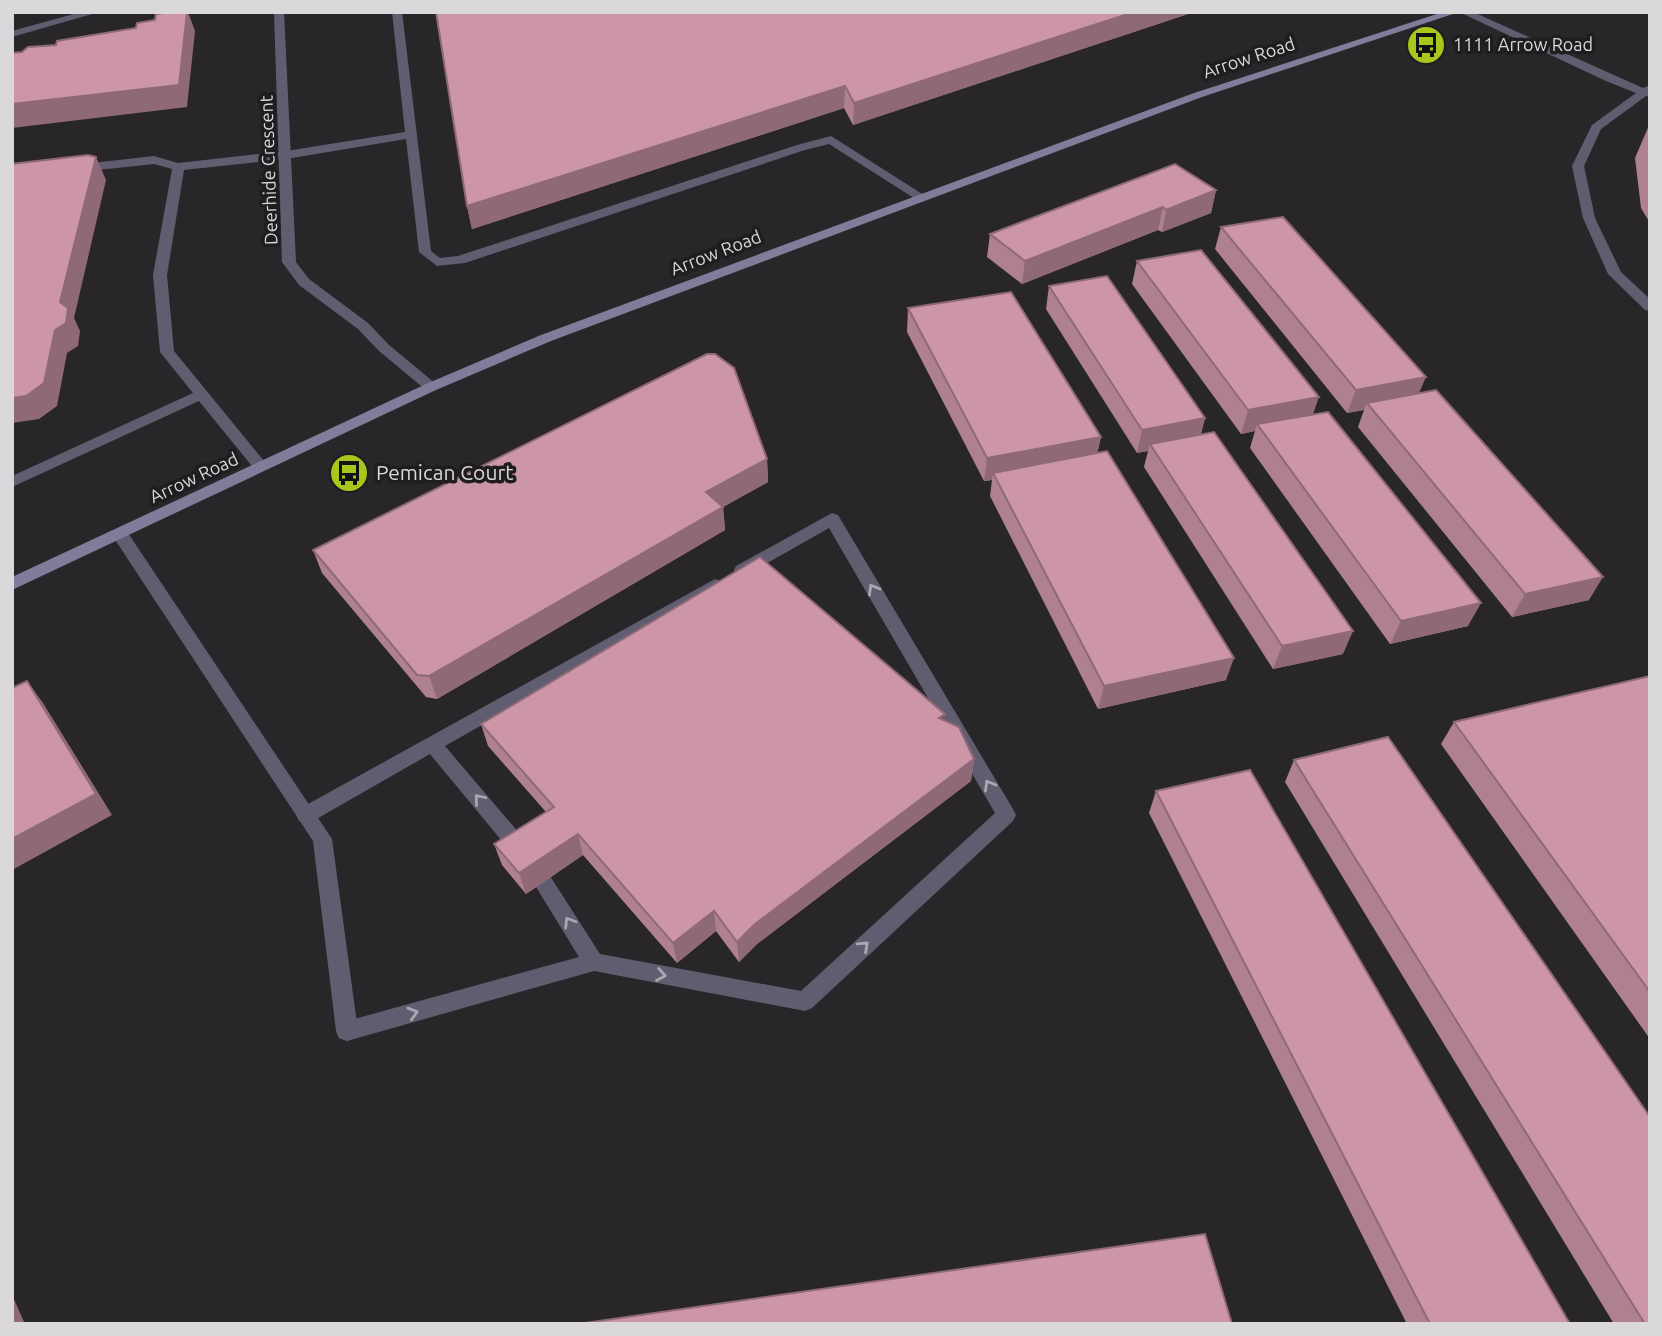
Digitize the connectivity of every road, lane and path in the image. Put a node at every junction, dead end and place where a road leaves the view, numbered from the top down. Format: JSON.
{"nodes":[{"id":1,"x":94,"y":12,"type":"edge"},
{"id":2,"x":279,"y":12,"type":"edge"},
{"id":3,"x":397,"y":12,"type":"edge"},
{"id":4,"x":1454,"y":12,"type":"edge"},
{"id":5,"x":1464,"y":12,"type":"edge"},
{"id":6,"x":12,"y":33,"type":"edge"},
{"id":7,"x":1647,"y":91,"type":"edge"},
{"id":8,"x":412,"y":134,"type":"junction"},
{"id":9,"x":286,"y":155,"type":"junction"},
{"id":10,"x":178,"y":167,"type":"junction"},
{"id":11,"x":64,"y":170,"type":"edge"},
{"id":12,"x":921,"y":197,"type":"junction"},
{"id":13,"x":1650,"y":307,"type":"edge"},
{"id":14,"x":431,"y":387,"type":"junction"},
{"id":15,"x":202,"y":394,"type":"junction"},
{"id":16,"x":261,"y":467,"type":"junction"},
{"id":17,"x":12,"y":482,"type":"edge"},
{"id":18,"x":120,"y":534,"type":"junction"},
{"id":19,"x":12,"y":584,"type":"edge"},
{"id":20,"x":433,"y":744,"type":"junction"},
{"id":21,"x":306,"y":815,"type":"junction"},
{"id":22,"x":523,"y":852,"type":"edge"},
{"id":23,"x":543,"y":883,"type":"edge"},
{"id":24,"x":594,"y":962,"type":"junction"}],
"edges":[{"from":1,"to":6,"type":"street"},
{"from":2,"to":9,"type":"street","name":"Deerhide Crescent"},
{"from":3,"to":8,"type":"street"},
{"from":4,"to":12,"type":"street","name":"Arrow Road"},
{"from":5,"to":7,"type":"street"},
{"from":7,"to":13,"type":"street"},
{"from":8,"to":9,"type":"street"},
{"from":8,"to":12,"type":"street"},
{"from":9,"to":10,"type":"street"},
{"from":9,"to":14,"type":"street","name":"Deerhide Crescent"},
{"from":10,"to":11,"type":"street"},
{"from":10,"to":15,"type":"street"},
{"from":12,"to":14,"type":"street","name":"Arrow Road"},
{"from":14,"to":16,"type":"street","name":"Arrow Road"},
{"from":15,"to":16,"type":"street"},
{"from":15,"to":17,"type":"street"},
{"from":16,"to":18,"type":"street","name":"Arrow Road"},
{"from":18,"to":19,"type":"street","name":"Arrow Road"},
{"from":18,"to":21,"type":"street"},
{"from":20,"to":21,"type":"street"},
{"from":22,"to":20,"type":"street","one_way":true},
{"from":24,"to":20,"type":"street","one_way":true},
{"from":21,"to":24,"type":"street","one_way":true},
{"from":24,"to":23,"type":"street","one_way":true}]}
